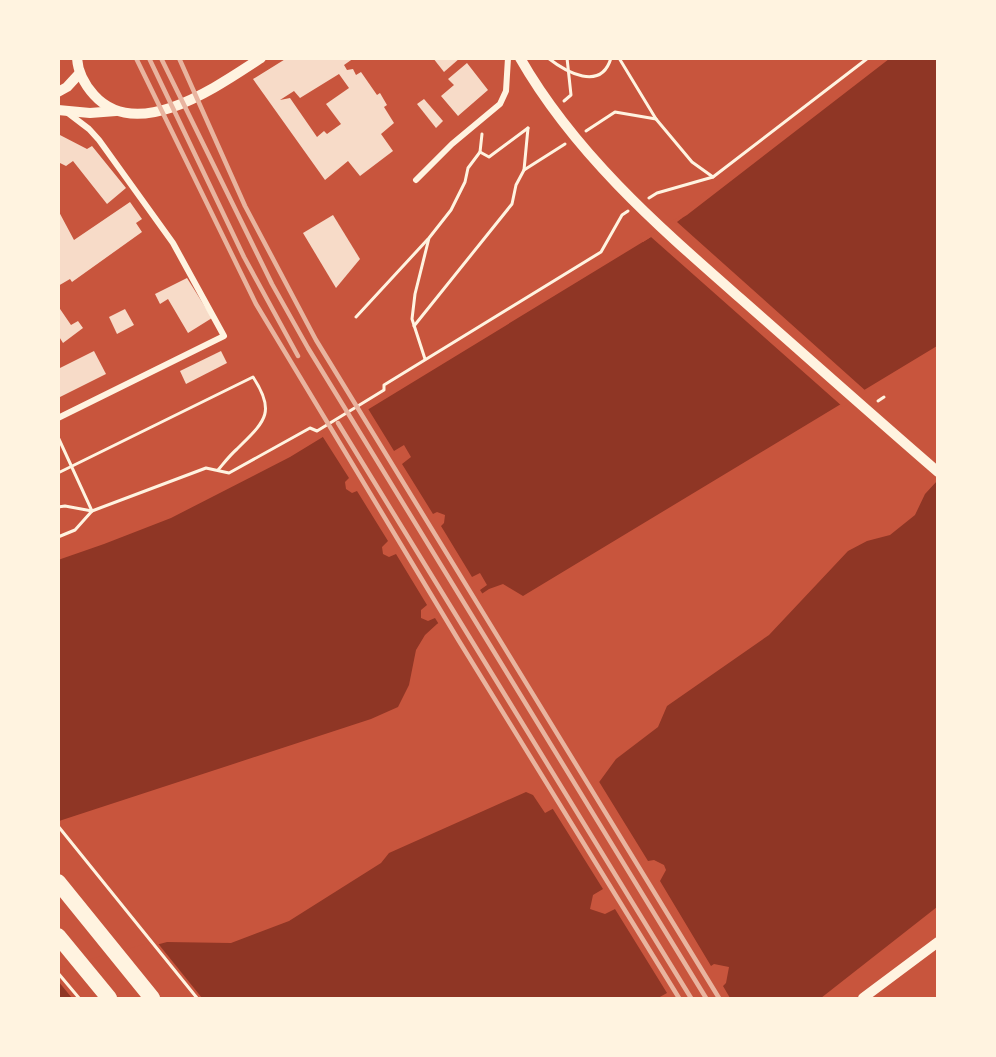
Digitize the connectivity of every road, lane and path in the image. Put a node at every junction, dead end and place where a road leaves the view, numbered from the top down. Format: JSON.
{"nodes":[{"id":1,"x":76,"y":58,"type":"edge"},
{"id":2,"x":261,"y":58,"type":"edge"},
{"id":3,"x":508,"y":58,"type":"edge"},
{"id":4,"x":520,"y":58,"type":"edge"},
{"id":5,"x":548,"y":58,"type":"edge"},
{"id":6,"x":567,"y":58,"type":"edge"},
{"id":7,"x":611,"y":58,"type":"edge"},
{"id":8,"x":619,"y":58,"type":"edge"},
{"id":9,"x":868,"y":58,"type":"edge"},
{"id":10,"x":79,"y":74,"type":"junction"},
{"id":11,"x":58,"y":92,"type":"edge"},
{"id":12,"x":562,"y":103,"type":"dead end"},
{"id":13,"x":62,"y":111,"type":"edge"},
{"id":14,"x":116,"y":111,"type":"junction"},
{"id":15,"x":656,"y":119,"type":"junction"},
{"id":16,"x":579,"y":135,"type":"dead end"},
{"id":17,"x":569,"y":141,"type":"dead end"},
{"id":18,"x":524,"y":170,"type":"junction"},
{"id":19,"x":713,"y":177,"type":"junction"},
{"id":20,"x":416,"y":180,"type":"dead end"},
{"id":21,"x":648,"y":199,"type":"dead end"},
{"id":22,"x":630,"y":210,"type":"dead end"},
{"id":23,"x":429,"y":238,"type":"junction"},
{"id":24,"x":356,"y":316,"type":"dead end"},
{"id":25,"x":414,"y":326,"type":"junction"},
{"id":26,"x":425,"y":359,"type":"junction"},
{"id":27,"x":884,"y":397,"type":"dead end"},
{"id":28,"x":877,"y":402,"type":"dead end"},
{"id":29,"x":58,"y":418,"type":"edge"},
{"id":30,"x":58,"y":437,"type":"edge"},
{"id":31,"x":73,"y":466,"type":"junction"},
{"id":32,"x":218,"y":471,"type":"junction"},
{"id":33,"x":938,"y":472,"type":"edge"},
{"id":34,"x":58,"y":473,"type":"edge"},
{"id":35,"x":58,"y":507,"type":"edge"},
{"id":36,"x":92,"y":511,"type":"junction"},
{"id":37,"x":58,"y":537,"type":"edge"},
{"id":38,"x":58,"y":826,"type":"edge"},
{"id":39,"x":58,"y":882,"type":"edge"},
{"id":40,"x":58,"y":936,"type":"edge"},
{"id":41,"x":938,"y":942,"type":"edge"},
{"id":42,"x":58,"y":973,"type":"edge"},
{"id":43,"x":79,"y":999,"type":"edge"},
{"id":44,"x":110,"y":999,"type":"edge"},
{"id":45,"x":152,"y":999,"type":"edge"},
{"id":46,"x":197,"y":999,"type":"edge"},
{"id":47,"x":863,"y":999,"type":"edge"}],
"edges":[{"from":1,"to":10,"type":"street"},
{"from":2,"to":14,"type":"street"},
{"from":3,"to":20,"type":"street"},
{"from":4,"to":33,"type":"street"},
{"from":5,"to":7,"type":"path"},
{"from":6,"to":12,"type":"path"},
{"from":8,"to":15,"type":"path"},
{"from":9,"to":19,"type":"path"},
{"from":10,"to":11,"type":"street"},
{"from":10,"to":14,"type":"street"},
{"from":13,"to":14,"type":"street"},
{"from":13,"to":29,"type":"street"},
{"from":15,"to":16,"type":"path"},
{"from":15,"to":19,"type":"path"},
{"from":17,"to":18,"type":"path"},
{"from":18,"to":23,"type":"path"},
{"from":18,"to":25,"type":"path"},
{"from":19,"to":21,"type":"path"},
{"from":22,"to":26,"type":"path"},
{"from":23,"to":24,"type":"path"},
{"from":23,"to":25,"type":"path"},
{"from":25,"to":26,"type":"path"},
{"from":26,"to":32,"type":"path"},
{"from":27,"to":28,"type":"path"},
{"from":30,"to":31,"type":"path"},
{"from":31,"to":32,"type":"path"},
{"from":31,"to":34,"type":"path"},
{"from":31,"to":36,"type":"path"},
{"from":32,"to":36,"type":"path"},
{"from":35,"to":36,"type":"path"},
{"from":36,"to":37,"type":"path"},
{"from":38,"to":46,"type":"path"},
{"from":39,"to":45,"type":"highway"},
{"from":40,"to":44,"type":"highway"},
{"from":41,"to":47,"type":"street"},
{"from":42,"to":43,"type":"path"}]}
